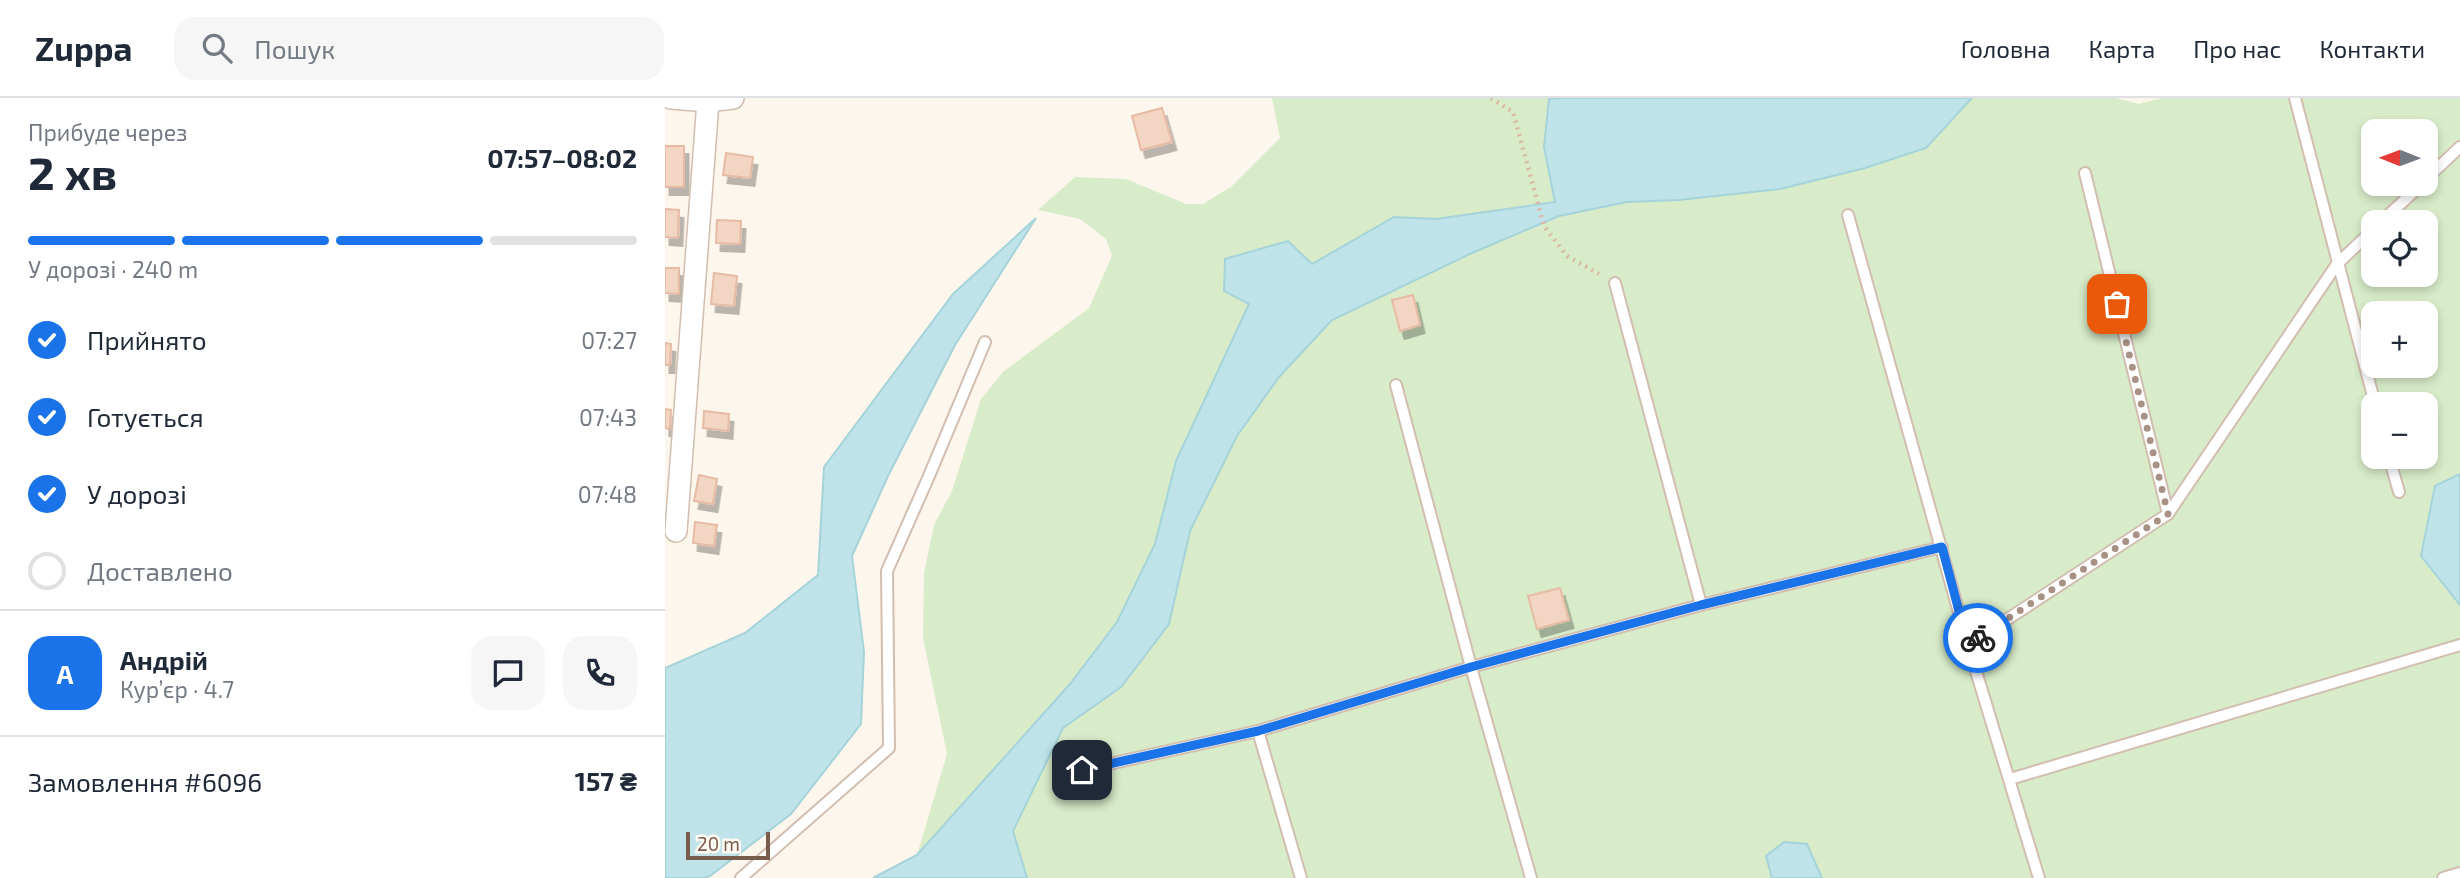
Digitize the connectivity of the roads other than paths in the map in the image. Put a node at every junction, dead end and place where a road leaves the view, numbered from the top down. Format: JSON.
{"nodes":[{"id":1,"x":671,"y":98,"type":"edge"},
{"id":2,"x":733,"y":98,"type":"edge"},
{"id":3,"x":2295,"y":98,"type":"edge"},
{"id":4,"x":708,"y":100,"type":"junction"},
{"id":5,"x":2460,"y":147,"type":"edge"},
{"id":6,"x":2438,"y":168,"type":"edge"},
{"id":7,"x":2085,"y":173,"type":"dead end"},
{"id":8,"x":2409,"y":196,"type":"edge"},
{"id":9,"x":2394,"y":210,"type":"edge"},
{"id":10,"x":1848,"y":215,"type":"dead end"},
{"id":11,"x":2361,"y":241,"type":"edge"},
{"id":12,"x":2337,"y":264,"type":"junction"},
{"id":13,"x":1615,"y":283,"type":"road end"},
{"id":14,"x":985,"y":342,"type":"dead end"},
{"id":15,"x":1396,"y":385,"type":"dead end"},
{"id":16,"x":2372,"y":392,"type":"edge"},
{"id":17,"x":2392,"y":469,"type":"edge"},
{"id":18,"x":2399,"y":492,"type":"dead end"},
{"id":19,"x":2168,"y":514,"type":"junction"},
{"id":20,"x":676,"y":531,"type":"dead end"},
{"id":21,"x":1942,"y":547,"type":"junction"},
{"id":22,"x":1701,"y":605,"type":"junction"},
{"id":23,"x":1968,"y":645,"type":"junction"},
{"id":24,"x":2460,"y":645,"type":"edge"},
{"id":25,"x":1471,"y":667,"type":"junction"},
{"id":26,"x":1258,"y":731,"type":"junction"},
{"id":27,"x":1082,"y":770,"type":"dead end"},
{"id":28,"x":2010,"y":779,"type":"junction"},
{"id":29,"x":2460,"y":873,"type":"edge"},
{"id":30,"x":741,"y":878,"type":"edge"},
{"id":31,"x":1301,"y":878,"type":"edge"},
{"id":32,"x":1531,"y":878,"type":"edge"},
{"id":33,"x":2039,"y":878,"type":"edge"},
{"id":34,"x":2443,"y":878,"type":"edge"}],
"edges":[{"from":1,"to":4,"type":"street"},
{"from":2,"to":4,"type":"street"},
{"from":3,"to":12,"type":"lane"},
{"from":4,"to":20,"type":"street"},
{"from":5,"to":6,"type":"lane"},
{"from":7,"to":19,"type":"lane"},
{"from":8,"to":9,"type":"lane"},
{"from":10,"to":21,"type":"lane"},
{"from":11,"to":12,"type":"lane"},
{"from":12,"to":16,"type":"lane"},
{"from":12,"to":19,"type":"lane"},
{"from":13,"to":22,"type":"lane"},
{"from":14,"to":30,"type":"lane"},
{"from":15,"to":25,"type":"lane"},
{"from":17,"to":18,"type":"lane"},
{"from":19,"to":23,"type":"lane"},
{"from":21,"to":22,"type":"lane"},
{"from":21,"to":23,"type":"lane"},
{"from":22,"to":25,"type":"lane"},
{"from":23,"to":28,"type":"lane"},
{"from":24,"to":28,"type":"lane"},
{"from":25,"to":26,"type":"lane"},
{"from":25,"to":32,"type":"lane"},
{"from":26,"to":27,"type":"lane"},
{"from":26,"to":31,"type":"lane"},
{"from":28,"to":33,"type":"lane"},
{"from":29,"to":34,"type":"lane"}]}
